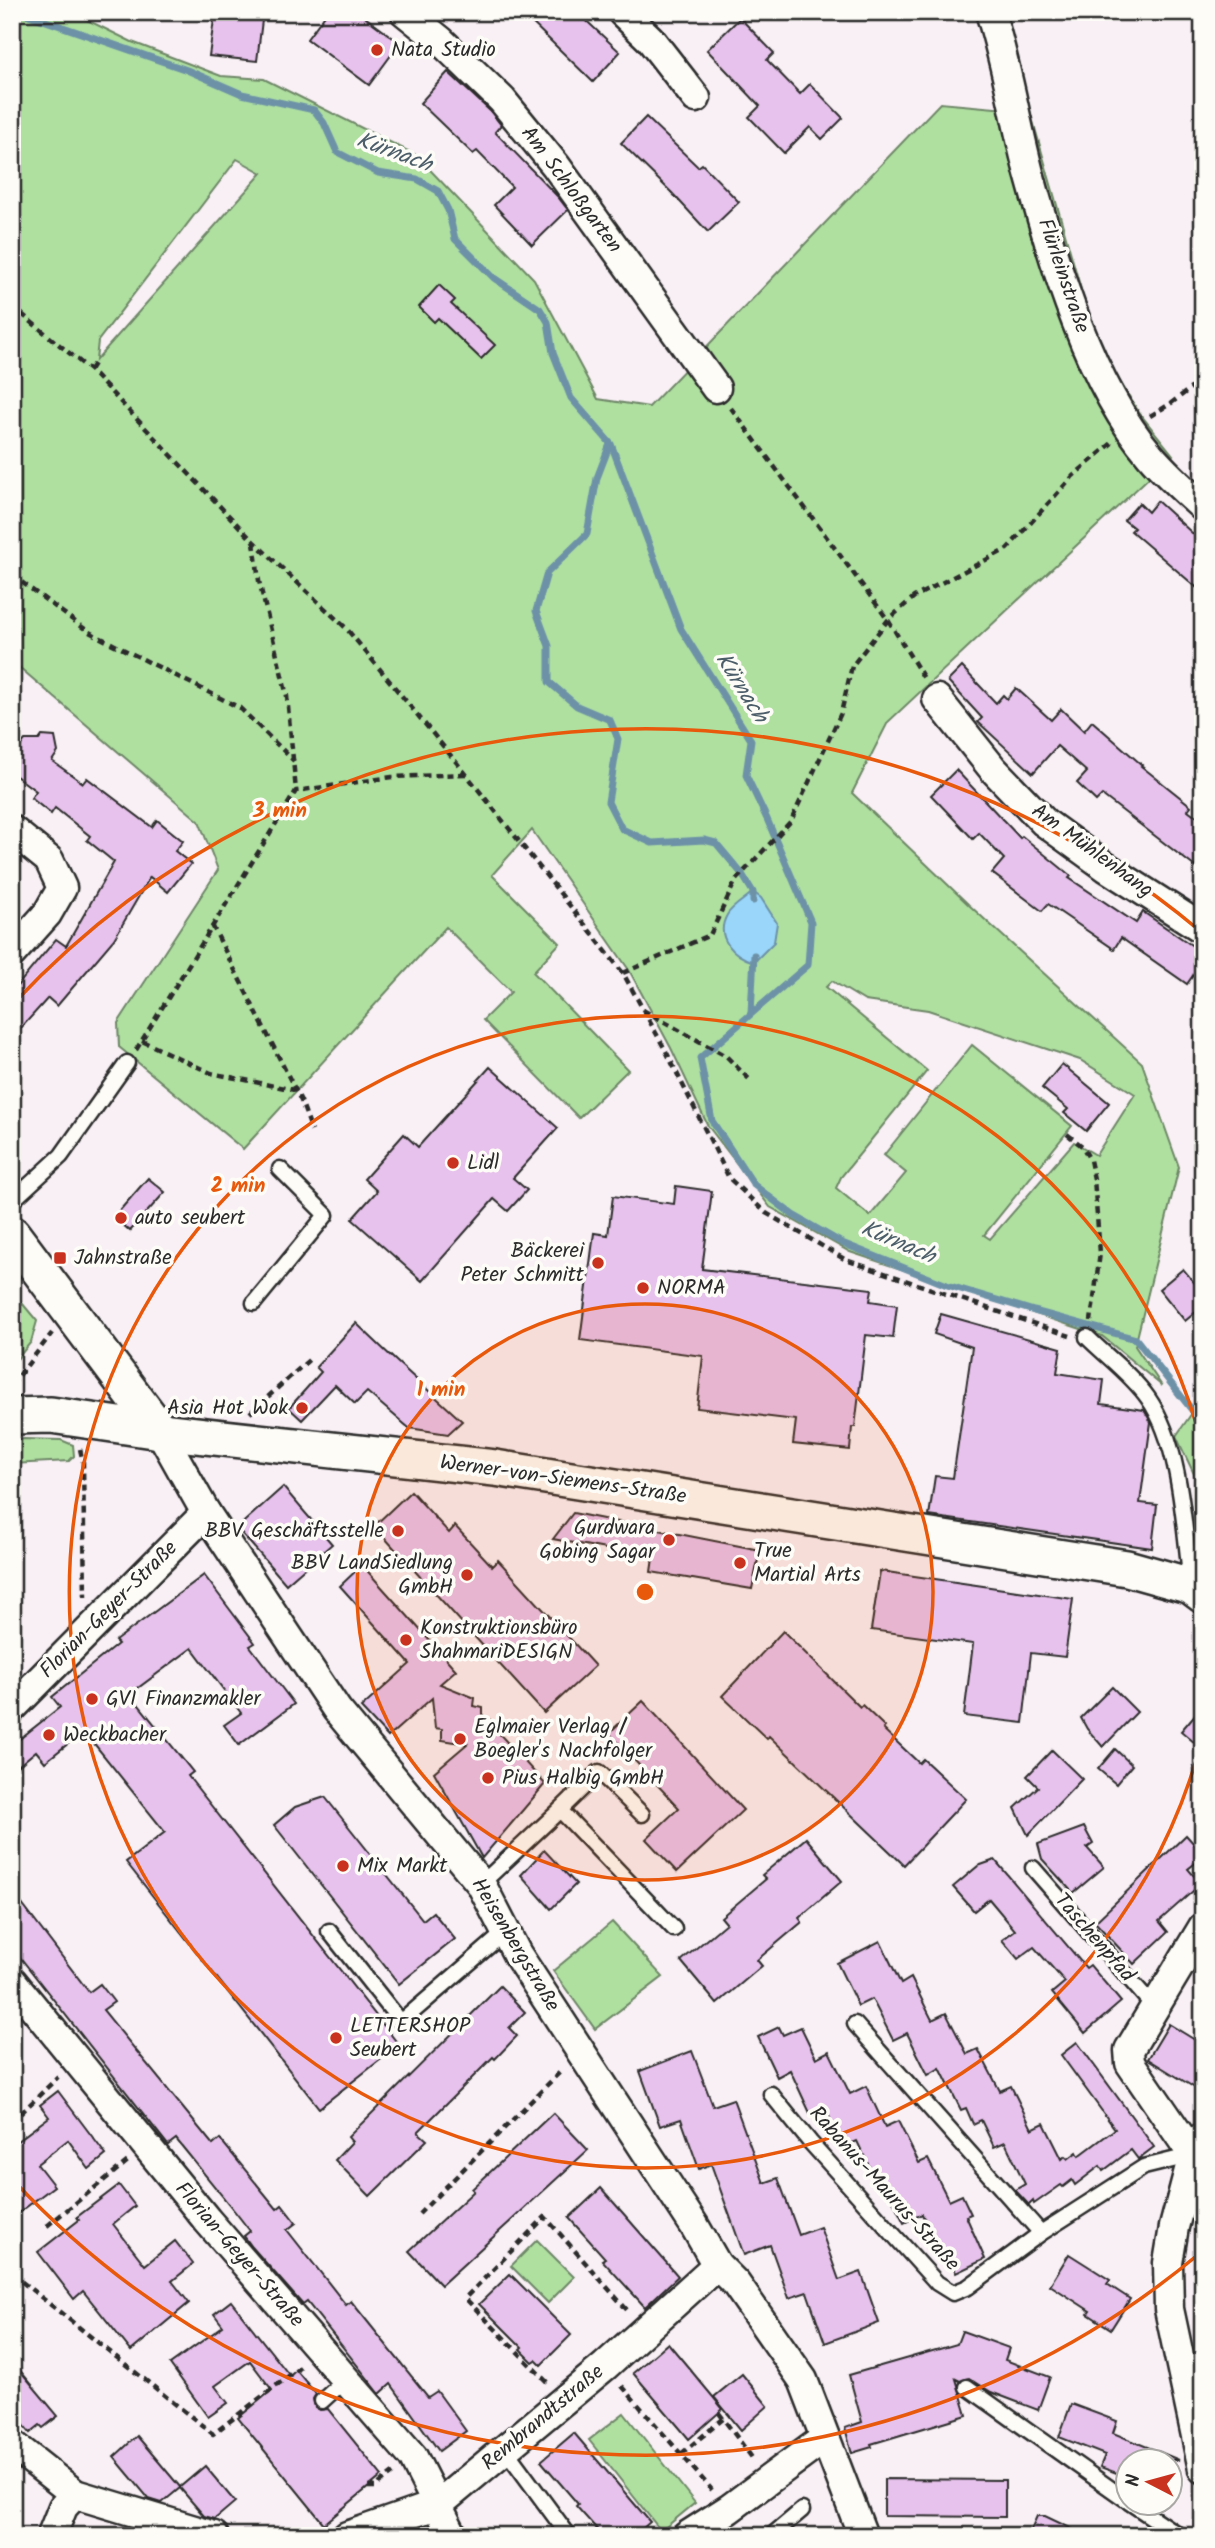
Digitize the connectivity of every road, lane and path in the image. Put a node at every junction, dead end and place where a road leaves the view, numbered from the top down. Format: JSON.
{"nodes":[{"id":1,"x":405,"y":12,"type":"edge"},
{"id":2,"x":622,"y":12,"type":"edge"},
{"id":3,"x":990,"y":12,"type":"edge"},
{"id":4,"x":696,"y":98,"type":"dead end"},
{"id":5,"x":12,"y":306,"type":"edge"},
{"id":6,"x":95,"y":362,"type":"dead end"},
{"id":7,"x":90,"y":370,"type":"junction"},
{"id":8,"x":1203,"y":379,"type":"edge"},
{"id":9,"x":716,"y":388,"type":"joint"},
{"id":10,"x":1129,"y":428,"type":"junction"},
{"id":11,"x":1203,"y":507,"type":"edge"},
{"id":12,"x":254,"y":542,"type":"junction"},
{"id":13,"x":12,"y":575,"type":"edge"},
{"id":14,"x":888,"y":620,"type":"junction"},
{"id":15,"x":937,"y":699,"type":"joint"},
{"id":16,"x":294,"y":761,"type":"junction"},
{"id":17,"x":466,"y":774,"type":"junction"},
{"id":18,"x":296,"y":791,"type":"junction"},
{"id":19,"x":12,"y":830,"type":"edge"},
{"id":20,"x":212,"y":924,"type":"junction"},
{"id":21,"x":1203,"y":929,"type":"edge"},
{"id":22,"x":12,"y":953,"type":"edge"},
{"id":23,"x":623,"y":973,"type":"junction"},
{"id":24,"x":643,"y":1010,"type":"junction"},
{"id":25,"x":142,"y":1041,"type":"junction"},
{"id":26,"x":127,"y":1063,"type":"joint"},
{"id":27,"x":750,"y":1080,"type":"dead end"},
{"id":28,"x":294,"y":1090,"type":"junction"},
{"id":29,"x":312,"y":1131,"type":"dead end"},
{"id":30,"x":1067,"y":1134,"type":"dead end"},
{"id":31,"x":280,"y":1169,"type":"dead end"},
{"id":32,"x":12,"y":1201,"type":"edge"},
{"id":33,"x":12,"y":1234,"type":"edge"},
{"id":34,"x":254,"y":1303,"type":"dead end"},
{"id":35,"x":1094,"y":1307,"type":"dead end"},
{"id":36,"x":69,"y":1309,"type":"junction"},
{"id":37,"x":1087,"y":1337,"type":"joint"},
{"id":38,"x":312,"y":1357,"type":"dead end"},
{"id":39,"x":12,"y":1385,"type":"edge"},
{"id":40,"x":12,"y":1416,"type":"edge"},
{"id":41,"x":72,"y":1417,"type":"junction"},
{"id":42,"x":160,"y":1431,"type":"junction"},
{"id":43,"x":223,"y":1437,"type":"junction"},
{"id":44,"x":206,"y":1513,"type":"junction"},
{"id":45,"x":1197,"y":1590,"type":"edge"},
{"id":46,"x":86,"y":1633,"type":"junction"},
{"id":47,"x":12,"y":1708,"type":"edge"},
{"id":48,"x":560,"y":1810,"type":"junction"},
{"id":49,"x":642,"y":1814,"type":"dead end"},
{"id":50,"x":1033,"y":1868,"type":"dead end"},
{"id":51,"x":481,"y":1884,"type":"junction"},
{"id":52,"x":1203,"y":1927,"type":"edge"},
{"id":53,"x":674,"y":1929,"type":"dead end"},
{"id":54,"x":329,"y":1931,"type":"dead end"},
{"id":55,"x":504,"y":1933,"type":"junction"},
{"id":56,"x":12,"y":1981,"type":"edge"},
{"id":57,"x":1154,"y":2007,"type":"junction"},
{"id":58,"x":855,"y":2024,"type":"dead end"},
{"id":59,"x":580,"y":2052,"type":"junction"},
{"id":60,"x":76,"y":2060,"type":"junction"},
{"id":61,"x":772,"y":2094,"type":"dead end"},
{"id":62,"x":12,"y":2122,"type":"edge"},
{"id":63,"x":147,"y":2146,"type":"junction"},
{"id":64,"x":1198,"y":2146,"type":"edge"},
{"id":65,"x":419,"y":2214,"type":"dead end"},
{"id":66,"x":47,"y":2227,"type":"dead end"},
{"id":67,"x":1041,"y":2233,"type":"junction"},
{"id":68,"x":717,"y":2265,"type":"junction"},
{"id":69,"x":12,"y":2274,"type":"edge"},
{"id":70,"x":645,"y":2330,"type":"junction"},
{"id":71,"x":321,"y":2350,"type":"junction"},
{"id":72,"x":346,"y":2379,"type":"junction"},
{"id":73,"x":545,"y":2380,"type":"dead end"},
{"id":74,"x":622,"y":2386,"type":"dead end"},
{"id":75,"x":967,"y":2387,"type":"dead end"},
{"id":76,"x":322,"y":2402,"type":"dead end"},
{"id":77,"x":719,"y":2413,"type":"dead end"},
{"id":78,"x":723,"y":2419,"type":"junction"},
{"id":79,"x":825,"y":2438,"type":"junction"},
{"id":80,"x":738,"y":2440,"type":"dead end"},
{"id":81,"x":12,"y":2445,"type":"edge"},
{"id":82,"x":505,"y":2449,"type":"junction"},
{"id":83,"x":681,"y":2454,"type":"junction"},
{"id":84,"x":1203,"y":2469,"type":"edge"},
{"id":85,"x":711,"y":2488,"type":"dead end"},
{"id":86,"x":1114,"y":2492,"type":"edge"},
{"id":87,"x":75,"y":2494,"type":"junction"},
{"id":88,"x":439,"y":2504,"type":"junction"},
{"id":89,"x":802,"y":2510,"type":"dead end"},
{"id":90,"x":1149,"y":2516,"type":"edge"},
{"id":91,"x":54,"y":2536,"type":"edge"},
{"id":92,"x":214,"y":2536,"type":"edge"},
{"id":93,"x":347,"y":2536,"type":"edge"},
{"id":94,"x":453,"y":2536,"type":"edge"},
{"id":95,"x":569,"y":2536,"type":"edge"},
{"id":96,"x":687,"y":2536,"type":"edge"},
{"id":97,"x":771,"y":2536,"type":"edge"},
{"id":98,"x":863,"y":2536,"type":"edge"},
{"id":99,"x":1180,"y":2536,"type":"edge"}],
"edges":[{"from":1,"to":9,"type":"street","name":"Am Schloßgarten"},
{"from":2,"to":4,"type":"street"},
{"from":3,"to":10,"type":"street","name":"Flürleinstraße"},
{"from":5,"to":7,"type":"path"},
{"from":6,"to":7,"type":"path"},
{"from":7,"to":12,"type":"path"},
{"from":8,"to":10,"type":"path"},
{"from":9,"to":14,"type":"path"},
{"from":10,"to":11,"type":"street","name":"Flürleinstraße"},
{"from":10,"to":14,"type":"path"},
{"from":12,"to":16,"type":"path"},
{"from":12,"to":17,"type":"path"},
{"from":13,"to":16,"type":"path"},
{"from":14,"to":15,"type":"path"},
{"from":14,"to":23,"type":"path"},
{"from":15,"to":21,"type":"street","name":"Am Mühlenhang"},
{"from":16,"to":18,"type":"path"},
{"from":17,"to":18,"type":"path"},
{"from":17,"to":23,"type":"path"},
{"from":18,"to":20,"type":"path"},
{"from":19,"to":22,"type":"street"},
{"from":20,"to":25,"type":"path"},
{"from":20,"to":28,"type":"path"},
{"from":23,"to":24,"type":"path"},
{"from":24,"to":27,"type":"path"},
{"from":24,"to":37,"type":"path"},
{"from":25,"to":26,"type":"path"},
{"from":25,"to":28,"type":"path"},
{"from":26,"to":32,"type":"lane"},
{"from":28,"to":29,"type":"path"},
{"from":30,"to":35,"type":"path"},
{"from":31,"to":34,"type":"lane"},
{"from":33,"to":36,"type":"street"},
{"from":36,"to":39,"type":"path"},
{"from":36,"to":42,"type":"street"},
{"from":37,"to":45,"type":"lane"},
{"from":38,"to":43,"type":"path"},
{"from":40,"to":41,"type":"street","name":"Werner-von-Siemens-Straße"},
{"from":41,"to":42,"type":"street","name":"Werner-von-Siemens-Straße"},
{"from":41,"to":46,"type":"path"},
{"from":42,"to":43,"type":"street","name":"Werner-von-Siemens-Straße"},
{"from":42,"to":44,"type":"street","name":"Heisenbergstraße"},
{"from":43,"to":45,"type":"street","name":"Werner-von-Siemens-Straße"},
{"from":44,"to":46,"type":"street","name":"Florian-Geyer-Straße"},
{"from":44,"to":51,"type":"street","name":"Heisenbergstraße"},
{"from":46,"to":47,"type":"street","name":"Florian-Geyer-Straße"},
{"from":48,"to":49,"type":"lane"},
{"from":48,"to":51,"type":"lane"},
{"from":48,"to":53,"type":"lane"},
{"from":50,"to":57,"type":"lane","name":"Taschenpfad"},
{"from":51,"to":55,"type":"street","name":"Heisenbergstraße"},
{"from":52,"to":57,"type":"street","name":"Taschenpfad"},
{"from":54,"to":55,"type":"lane"},
{"from":55,"to":59,"type":"street","name":"Heisenbergstraße"},
{"from":56,"to":60,"type":"street","name":"Florian-Geyer-Straße"},
{"from":57,"to":64,"type":"street","name":"Taschenpfad"},
{"from":58,"to":67,"type":"lane"},
{"from":59,"to":65,"type":"path"},
{"from":59,"to":68,"type":"street","name":"Heisenbergstraße"},
{"from":60,"to":62,"type":"path"},
{"from":60,"to":63,"type":"street","name":"Florian-Geyer-Straße"},
{"from":61,"to":67,"type":"lane","name":"Rabanus-Maurus-Straße"},
{"from":63,"to":66,"type":"path"},
{"from":63,"to":71,"type":"street","name":"Florian-Geyer-Straße"},
{"from":64,"to":67,"type":"lane","name":"Rabanus-Maurus-Straße"},
{"from":64,"to":84,"type":"street"},
{"from":68,"to":70,"type":"street","name":"Rembrandtstraße"},
{"from":68,"to":79,"type":"street","name":"Heisenbergstraße"},
{"from":69,"to":71,"type":"path"},
{"from":70,"to":73,"type":"path"},
{"from":70,"to":82,"type":"street","name":"Rembrandtstraße"},
{"from":71,"to":72,"type":"street","name":"Florian-Geyer-Straße"},
{"from":72,"to":76,"type":"lane"},
{"from":72,"to":88,"type":"street","name":"Florian-Geyer-Straße"},
{"from":74,"to":83,"type":"path"},
{"from":75,"to":86,"type":"lane"},
{"from":77,"to":78,"type":"path"},
{"from":78,"to":80,"type":"path"},
{"from":78,"to":83,"type":"path"},
{"from":79,"to":96,"type":"street"},
{"from":79,"to":98,"type":"street","name":"Heisenbergstraße"},
{"from":81,"to":87,"type":"street"},
{"from":82,"to":88,"type":"street","name":"Rembrandtstraße"},
{"from":82,"to":95,"type":"lane"},
{"from":83,"to":85,"type":"path"},
{"from":87,"to":91,"type":"street"},
{"from":87,"to":92,"type":"street"},
{"from":88,"to":93,"type":"street","name":"Rembrandtstraße"},
{"from":88,"to":94,"type":"street","name":"Florian-Geyer-Straße"},
{"from":89,"to":97,"type":"lane"},
{"from":90,"to":99,"type":"lane"}]}
